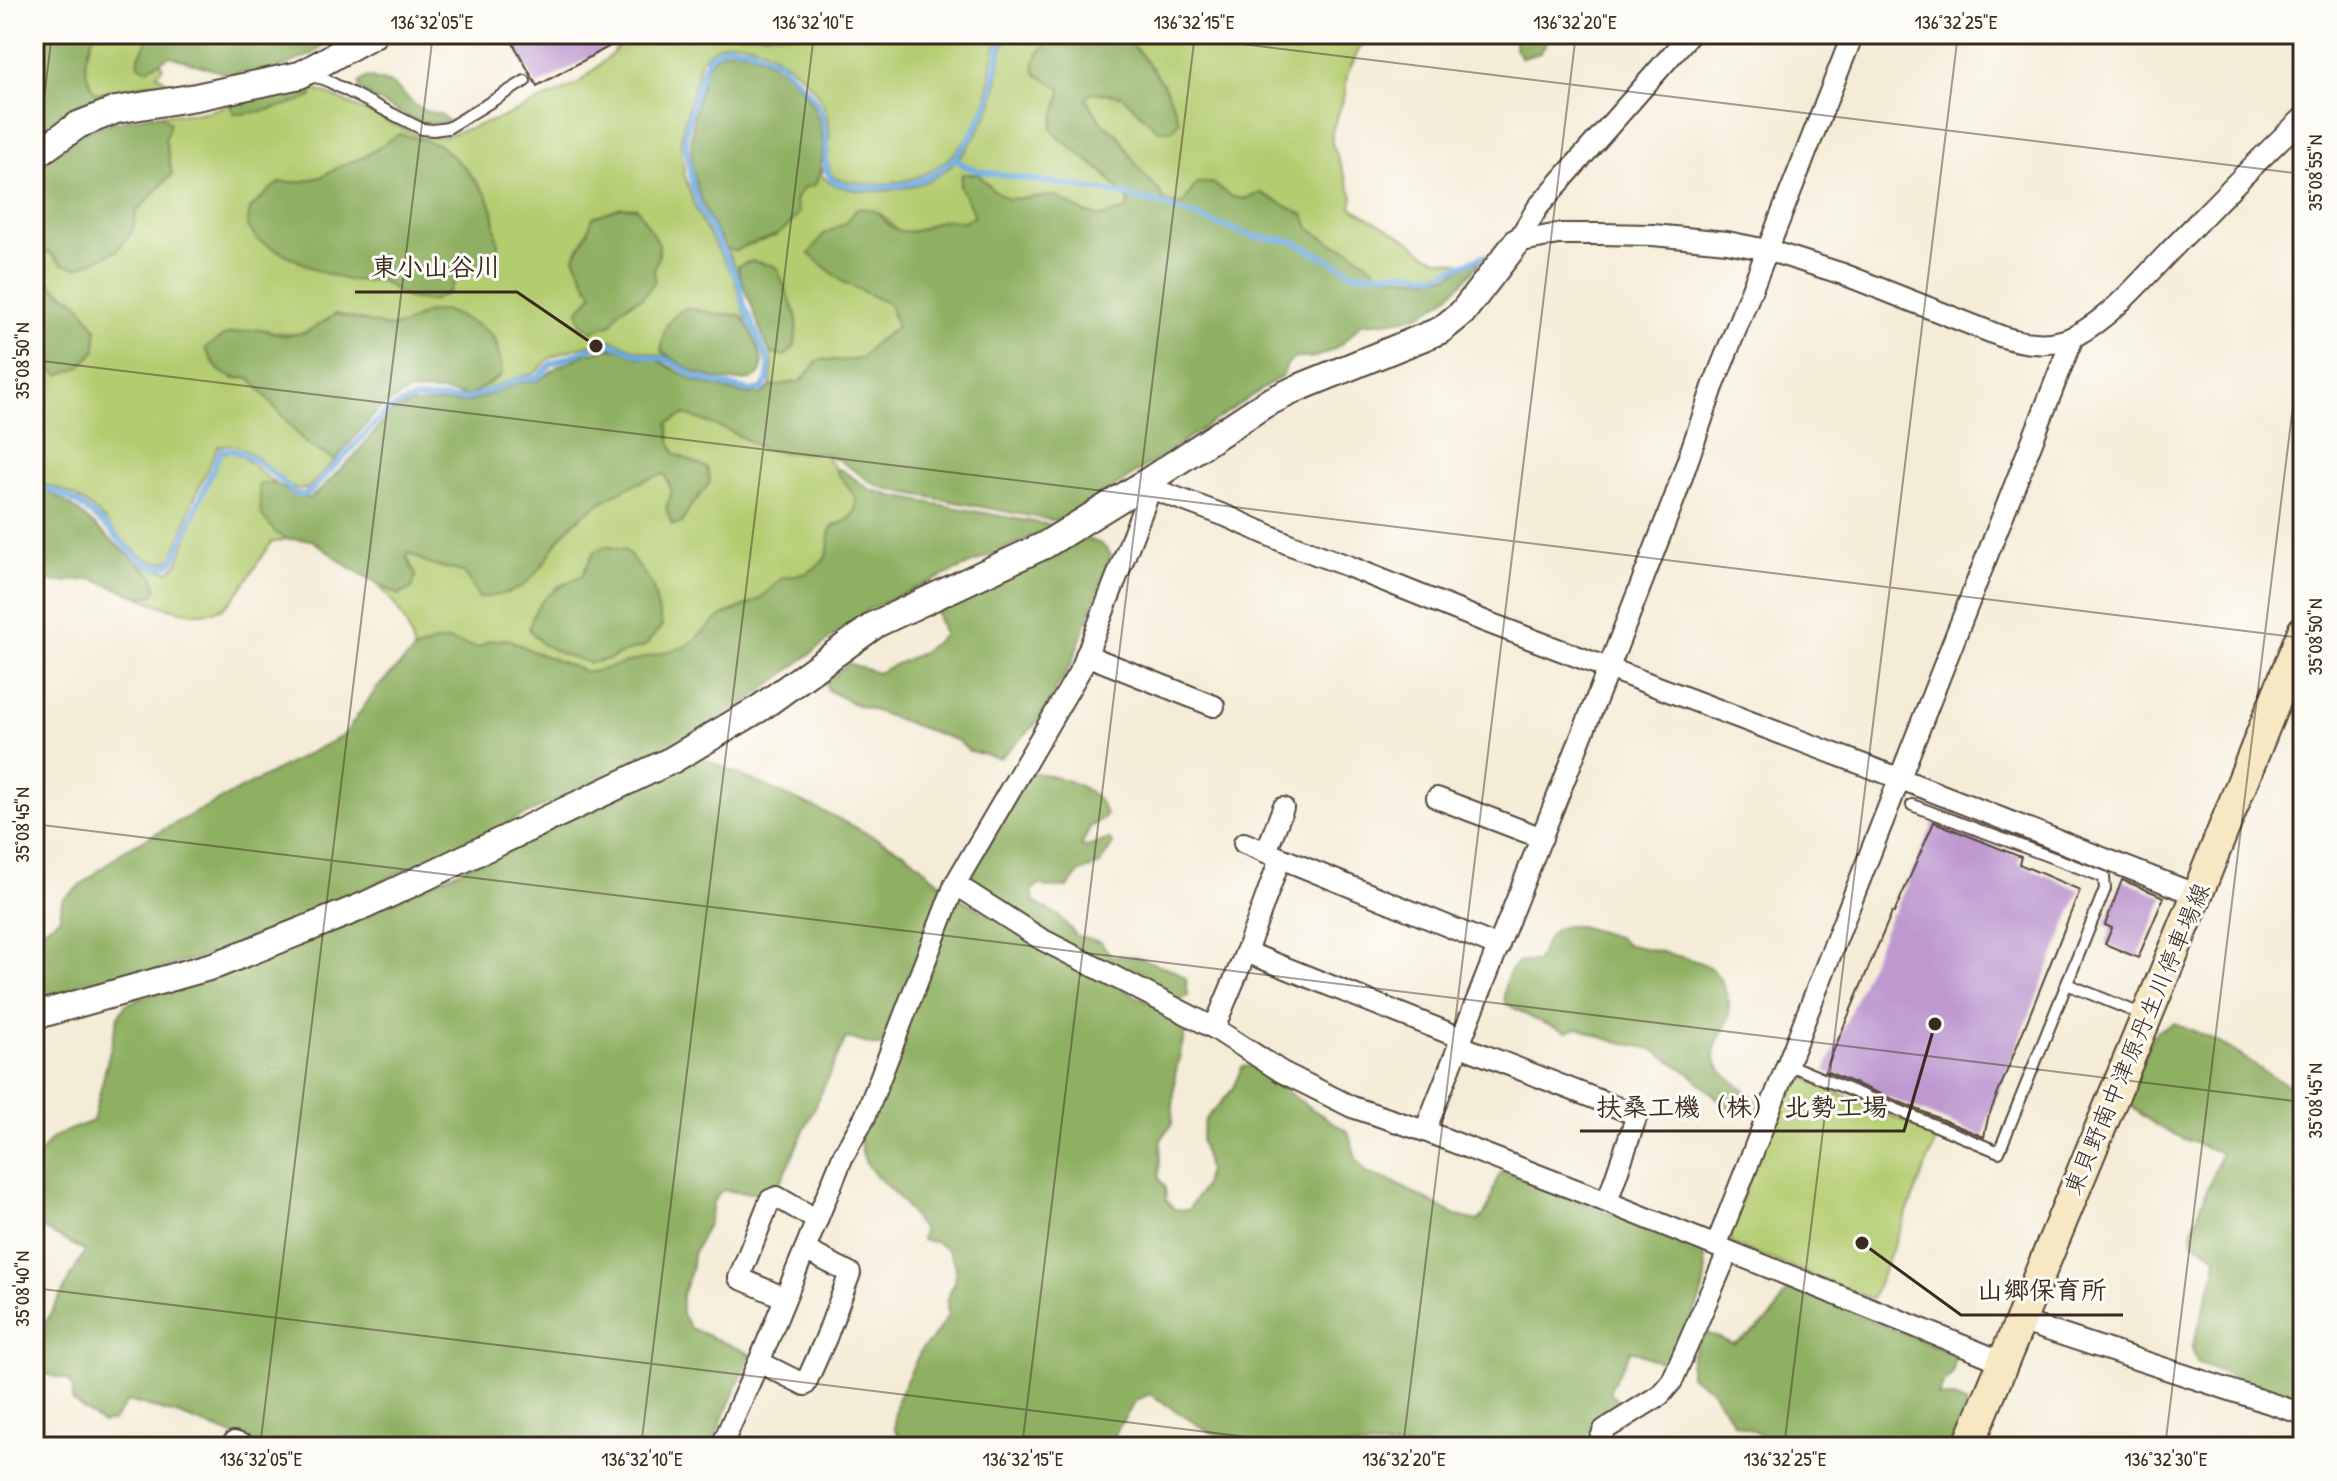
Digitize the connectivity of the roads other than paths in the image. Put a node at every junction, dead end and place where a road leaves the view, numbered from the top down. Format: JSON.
{"nodes":[{"id":1,"x":374,"y":34,"type":"edge"},
{"id":2,"x":1690,"y":34,"type":"edge"},
{"id":3,"x":1853,"y":34,"type":"edge"},
{"id":4,"x":300,"y":75,"type":"junction"},
{"id":5,"x":525,"y":81,"type":"dead end"},
{"id":6,"x":2303,"y":118,"type":"edge"},
{"id":7,"x":34,"y":156,"type":"edge"},
{"id":8,"x":1517,"y":242,"type":"junction"},
{"id":9,"x":1767,"y":250,"type":"junction"},
{"id":10,"x":2073,"y":337,"type":"junction"},
{"id":11,"x":1147,"y":487,"type":"junction"},
{"id":12,"x":2303,"y":631,"type":"edge"},
{"id":13,"x":1086,"y":655,"type":"junction"},
{"id":14,"x":1609,"y":667,"type":"junction"},
{"id":15,"x":1214,"y":706,"type":"dead end"},
{"id":16,"x":1901,"y":779,"type":"junction"},
{"id":17,"x":1437,"y":798,"type":"dead end"},
{"id":18,"x":1912,"y":805,"type":"dead end"},
{"id":19,"x":1283,"y":808,"type":"dead end"},
{"id":20,"x":1542,"y":838,"type":"junction"},
{"id":21,"x":1244,"y":843,"type":"dead end"},
{"id":22,"x":1273,"y":855,"type":"junction"},
{"id":23,"x":955,"y":884,"type":"junction"},
{"id":24,"x":2197,"y":895,"type":"junction"},
{"id":25,"x":1499,"y":947,"type":"junction"},
{"id":26,"x":1246,"y":952,"type":"junction"},
{"id":27,"x":2067,"y":984,"type":"junction"},
{"id":28,"x":34,"y":1016,"type":"edge"},
{"id":29,"x":2146,"y":1017,"type":"junction"},
{"id":30,"x":1214,"y":1028,"type":"junction"},
{"id":31,"x":1460,"y":1042,"type":"junction"},
{"id":32,"x":1787,"y":1064,"type":"junction"},
{"id":33,"x":1425,"y":1131,"type":"junction"},
{"id":34,"x":1607,"y":1202,"type":"junction"},
{"id":35,"x":817,"y":1220,"type":"junction"},
{"id":36,"x":1722,"y":1249,"type":"junction"},
{"id":37,"x":805,"y":1250,"type":"junction"},
{"id":38,"x":785,"y":1298,"type":"junction"},
{"id":39,"x":2020,"y":1321,"type":"junction"},
{"id":40,"x":759,"y":1362,"type":"junction"},
{"id":41,"x":2003,"y":1362,"type":"junction"},
{"id":42,"x":2303,"y":1414,"type":"edge"},
{"id":43,"x":232,"y":1447,"type":"edge"},
{"id":44,"x":248,"y":1447,"type":"edge"},
{"id":45,"x":721,"y":1447,"type":"edge"},
{"id":46,"x":1597,"y":1447,"type":"edge"},
{"id":47,"x":1968,"y":1447,"type":"edge"}],
"edges":[{"from":1,"to":4,"type":"street"},
{"from":2,"to":8,"type":"street"},
{"from":3,"to":9,"type":"street"},
{"from":4,"to":5,"type":"lane"},
{"from":4,"to":7,"type":"street"},
{"from":6,"to":10,"type":"street"},
{"from":8,"to":9,"type":"street"},
{"from":8,"to":11,"type":"street"},
{"from":9,"to":10,"type":"street"},
{"from":9,"to":14,"type":"street"},
{"from":10,"to":16,"type":"street"},
{"from":11,"to":13,"type":"street"},
{"from":11,"to":14,"type":"street"},
{"from":11,"to":28,"type":"street"},
{"from":12,"to":24,"type":"main road","name":"東貝野南中津原丹生川停車場線"},
{"from":13,"to":15,"type":"street"},
{"from":13,"to":23,"type":"street"},
{"from":14,"to":16,"type":"street"},
{"from":14,"to":20,"type":"street"},
{"from":16,"to":24,"type":"street"},
{"from":16,"to":32,"type":"street"},
{"from":17,"to":20,"type":"street"},
{"from":18,"to":27,"type":"lane"},
{"from":19,"to":22,"type":"street"},
{"from":20,"to":25,"type":"street"},
{"from":21,"to":22,"type":"street"},
{"from":22,"to":25,"type":"street"},
{"from":22,"to":26,"type":"street"},
{"from":23,"to":30,"type":"street"},
{"from":23,"to":35,"type":"street"},
{"from":24,"to":29,"type":"main road","name":"東貝野南中津原丹生川停車場線"},
{"from":25,"to":31,"type":"street"},
{"from":26,"to":30,"type":"street"},
{"from":26,"to":31,"type":"street"},
{"from":27,"to":29,"type":"lane"},
{"from":27,"to":32,"type":"lane"},
{"from":29,"to":39,"type":"main road","name":"東貝野南中津原丹生川停車場線"},
{"from":30,"to":33,"type":"street"},
{"from":31,"to":33,"type":"street"},
{"from":31,"to":34,"type":"street"},
{"from":32,"to":36,"type":"street"},
{"from":33,"to":34,"type":"street"},
{"from":34,"to":36,"type":"street"},
{"from":35,"to":37,"type":"street"},
{"from":35,"to":38,"type":"street"},
{"from":36,"to":41,"type":"street"},
{"from":36,"to":46,"type":"street"},
{"from":37,"to":38,"type":"street"},
{"from":37,"to":40,"type":"street"},
{"from":38,"to":40,"type":"street"},
{"from":39,"to":41,"type":"main road","name":"東貝野南中津原丹生川停車場線"},
{"from":39,"to":42,"type":"street"},
{"from":40,"to":45,"type":"street"},
{"from":41,"to":47,"type":"main road","name":"東貝野南中津原丹生川停車場線"},
{"from":43,"to":44,"type":"street"}]}
